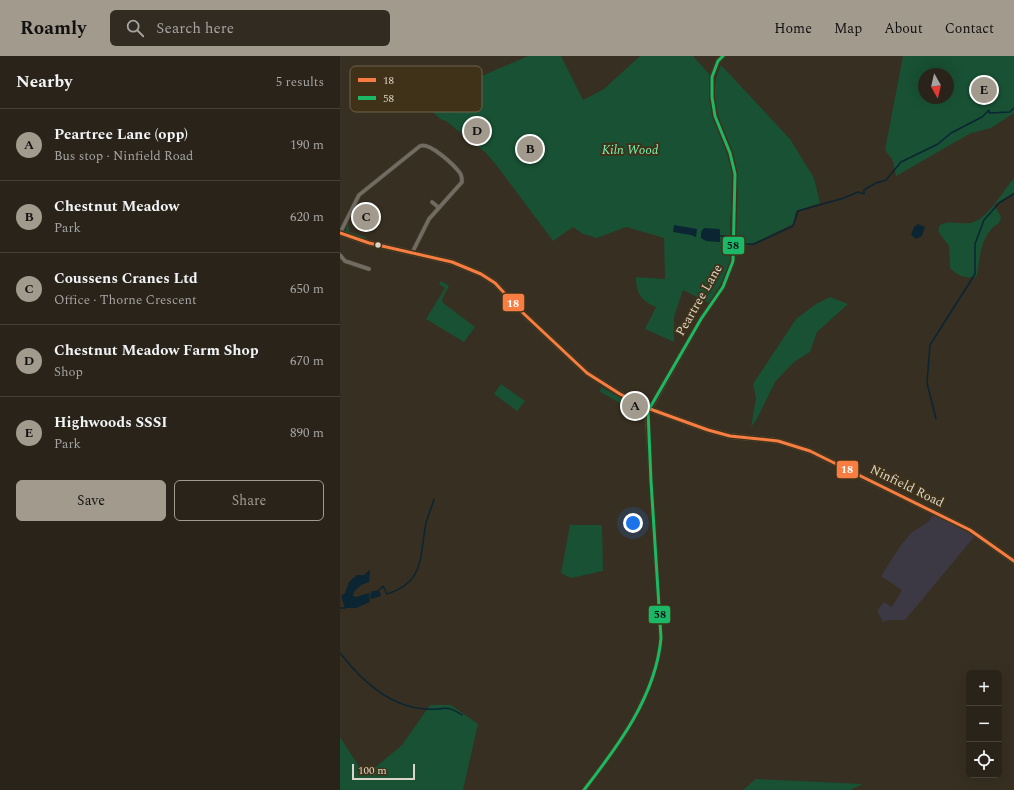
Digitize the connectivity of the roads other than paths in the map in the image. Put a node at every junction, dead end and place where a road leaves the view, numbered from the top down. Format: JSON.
{"nodes":[{"id":1,"x":723,"y":56,"type":"edge"},
{"id":2,"x":432,"y":202,"type":"dead end"},
{"id":3,"x":438,"y":207,"type":"junction"},
{"id":4,"x":340,"y":233,"type":"edge"},
{"id":5,"x":413,"y":250,"type":"dead end"},
{"id":6,"x":340,"y":257,"type":"edge"},
{"id":7,"x":369,"y":269,"type":"dead end"},
{"id":8,"x":650,"y":409,"type":"junction"},
{"id":9,"x":1014,"y":561,"type":"edge"},
{"id":10,"x":584,"y":790,"type":"edge"}],
"edges":[{"from":1,"to":8,"type":"street","name":"Peartree Lane"},
{"from":2,"to":3,"type":"street"},
{"from":3,"to":4,"type":"street"},
{"from":3,"to":5,"type":"street"},
{"from":4,"to":8,"type":"main road","name":"Ninfield Road"},
{"from":6,"to":7,"type":"street"},
{"from":8,"to":9,"type":"main road","name":"Ninfield Road"},
{"from":8,"to":10,"type":"street"}]}
